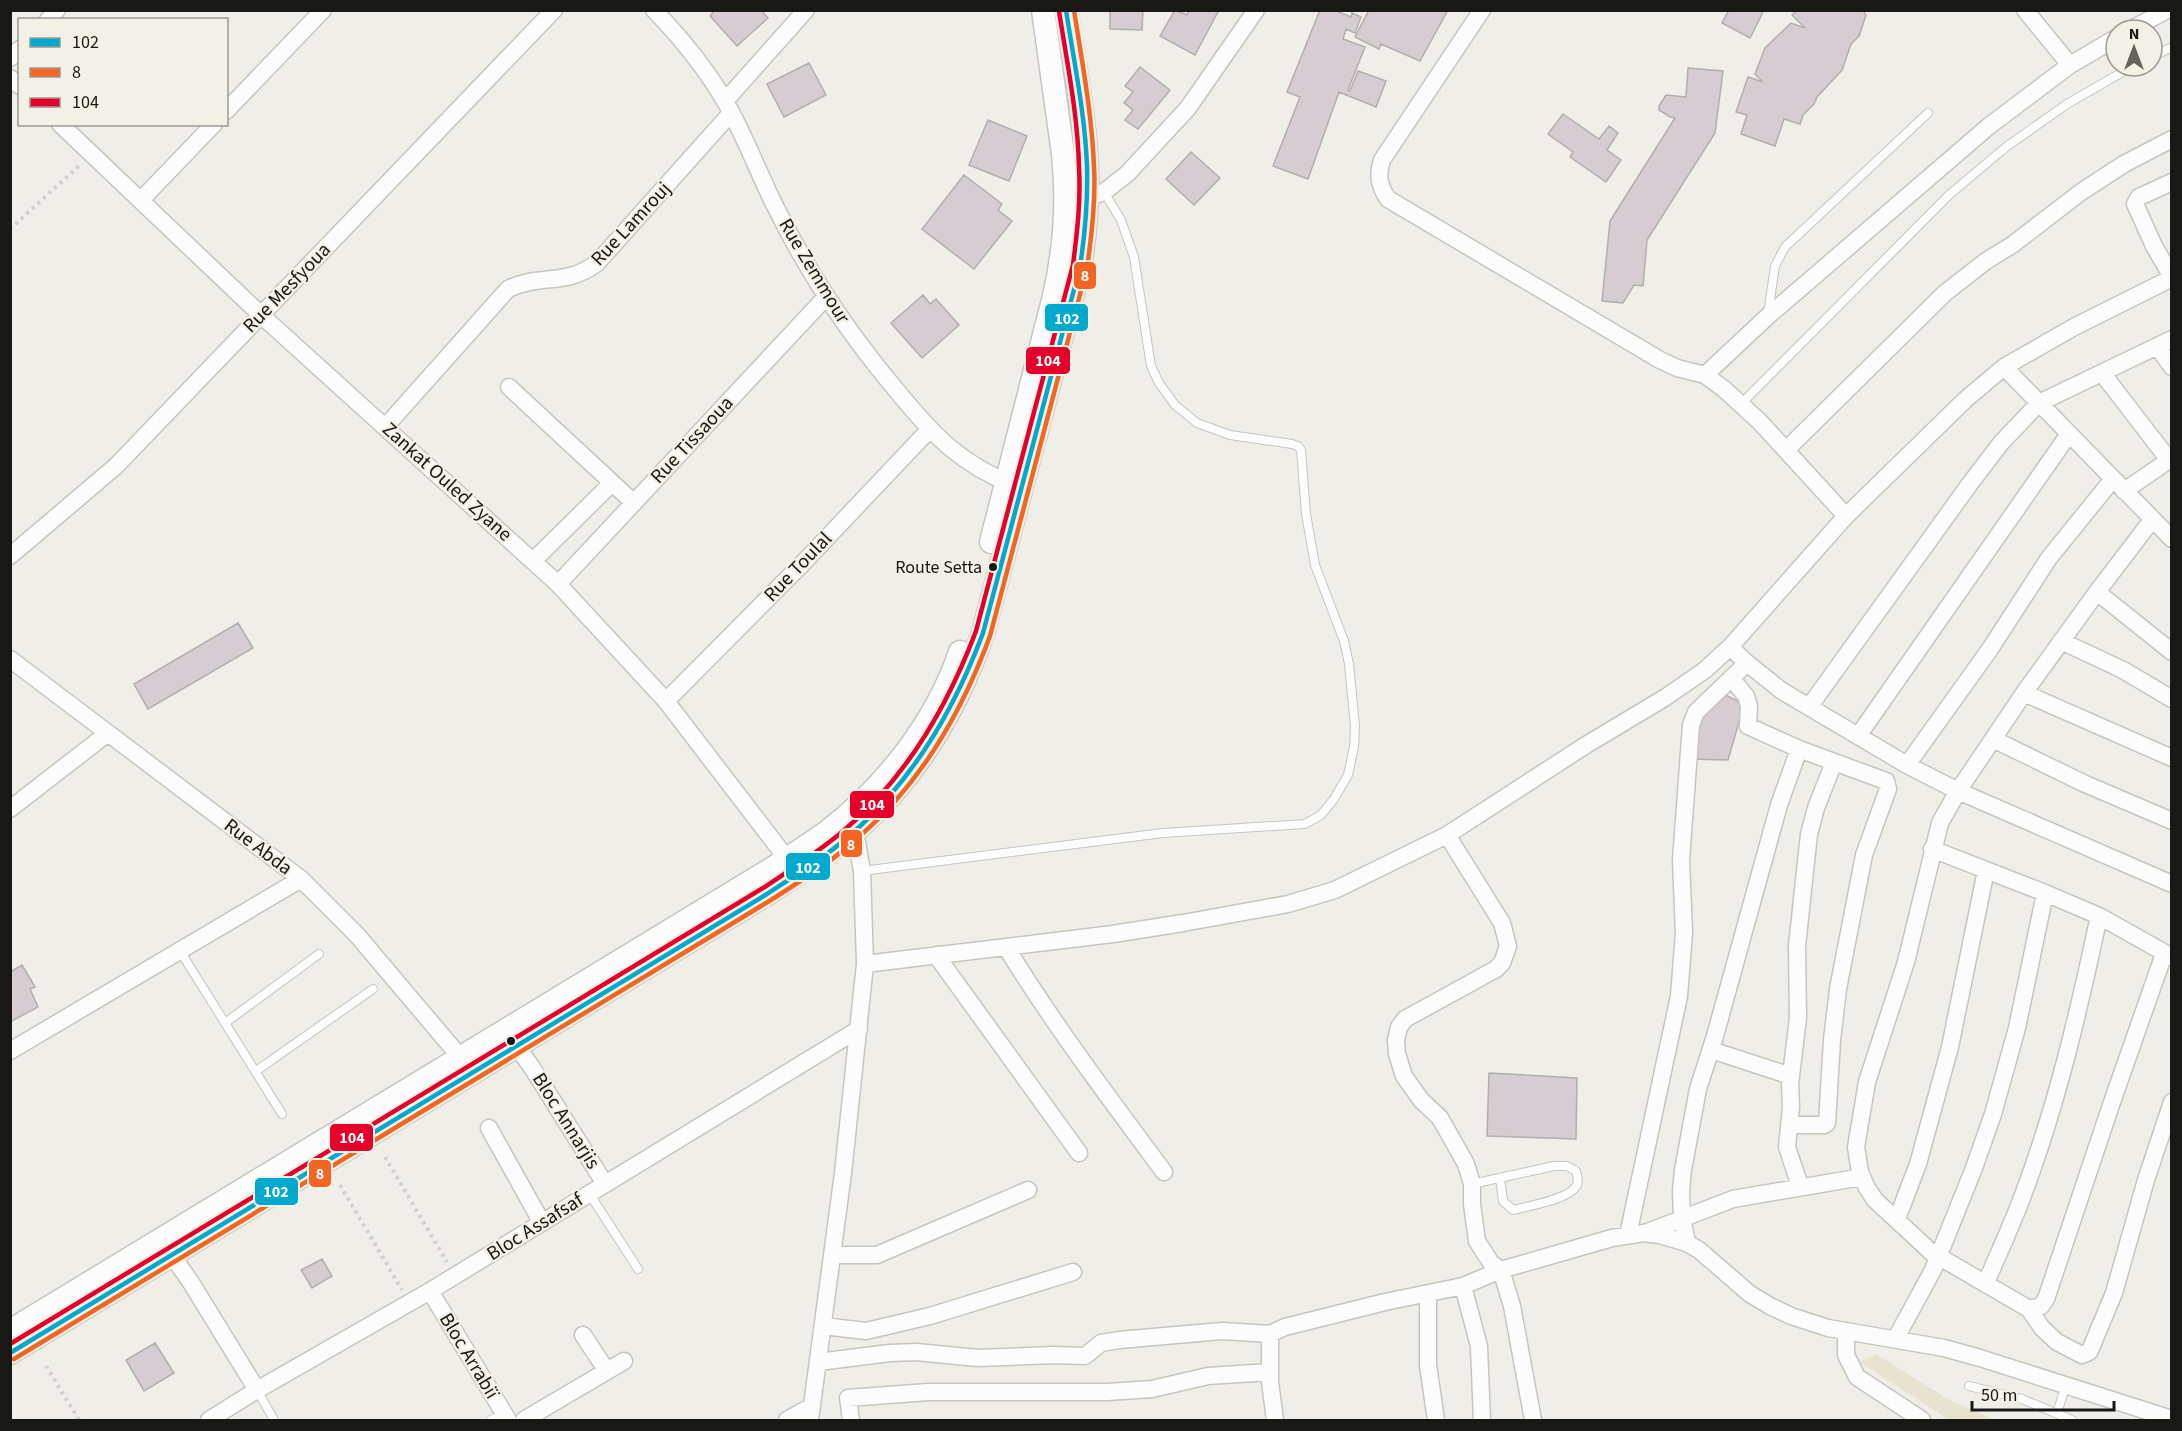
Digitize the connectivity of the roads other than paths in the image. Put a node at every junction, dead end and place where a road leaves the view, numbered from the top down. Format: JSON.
{"nodes":[{"id":1,"x":323,"y":10,"type":"edge"},
{"id":2,"x":554,"y":10,"type":"edge"},
{"id":3,"x":654,"y":10,"type":"edge"},
{"id":4,"x":806,"y":10,"type":"edge"},
{"id":5,"x":1042,"y":10,"type":"edge"},
{"id":6,"x":1066,"y":10,"type":"edge"},
{"id":7,"x":1256,"y":10,"type":"edge"},
{"id":8,"x":1482,"y":10,"type":"edge"},
{"id":9,"x":2025,"y":10,"type":"edge"},
{"id":10,"x":2167,"y":10,"type":"edge"},
{"id":11,"x":2152,"y":18,"type":"edge"},
{"id":12,"x":2104,"y":45,"type":"edge"},
{"id":13,"x":2070,"y":65,"type":"junction"},
{"id":14,"x":2112,"y":78,"type":"edge"},
{"id":15,"x":728,"y":107,"type":"junction"},
{"id":16,"x":228,"y":109,"type":"edge"},
{"id":17,"x":1928,"y":113,"type":"dead end"},
{"id":18,"x":62,"y":126,"type":"edge"},
{"id":19,"x":211,"y":126,"type":"edge"},
{"id":20,"x":2172,"y":139,"type":"edge"},
{"id":21,"x":2172,"y":182,"type":"edge"},
{"id":22,"x":1086,"y":197,"type":"junction"},
{"id":23,"x":141,"y":200,"type":"junction"},
{"id":24,"x":2172,"y":278,"type":"edge"},
{"id":25,"x":826,"y":297,"type":"junction"},
{"id":26,"x":261,"y":315,"type":"junction"},
{"id":27,"x":1767,"y":317,"type":"junction"},
{"id":28,"x":2164,"y":343,"type":"edge"},
{"id":29,"x":2004,"y":367,"type":"junction"},
{"id":30,"x":2172,"y":368,"type":"edge"},
{"id":31,"x":2102,"y":373,"type":"junction"},
{"id":32,"x":1705,"y":375,"type":"junction"},
{"id":33,"x":509,"y":387,"type":"dead end"},
{"id":34,"x":2039,"y":403,"type":"junction"},
{"id":35,"x":1741,"y":404,"type":"junction"},
{"id":36,"x":386,"y":426,"type":"junction"},
{"id":37,"x":929,"y":430,"type":"junction"},
{"id":38,"x":2069,"y":434,"type":"junction"},
{"id":39,"x":1786,"y":450,"type":"junction"},
{"id":40,"x":2170,"y":459,"type":"edge"},
{"id":41,"x":612,"y":483,"type":"junction"},
{"id":42,"x":1014,"y":485,"type":"junction"},
{"id":43,"x":2118,"y":485,"type":"junction"},
{"id":44,"x":634,"y":503,"type":"junction"},
{"id":45,"x":1846,"y":516,"type":"junction"},
{"id":46,"x":2165,"y":529,"type":"edge"},
{"id":47,"x":10,"y":556,"type":"edge"},
{"id":48,"x":533,"y":561,"type":"junction"},
{"id":49,"x":558,"y":584,"type":"junction"},
{"id":50,"x":2097,"y":592,"type":"junction"},
{"id":51,"x":2061,"y":640,"type":"junction"},
{"id":52,"x":1730,"y":647,"type":"junction"},
{"id":53,"x":2172,"y":652,"type":"edge"},
{"id":54,"x":10,"y":659,"type":"edge"},
{"id":55,"x":1747,"y":663,"type":"junction"},
{"id":56,"x":1731,"y":678,"type":"junction"},
{"id":57,"x":2024,"y":693,"type":"junction"},
{"id":58,"x":2172,"y":699,"type":"edge"},
{"id":59,"x":666,"y":701,"type":"junction"},
{"id":60,"x":1809,"y":706,"type":"junction"},
{"id":61,"x":108,"y":734,"type":"junction"},
{"id":62,"x":1858,"y":736,"type":"junction"},
{"id":63,"x":1993,"y":739,"type":"junction"},
{"id":64,"x":1799,"y":749,"type":"junction"},
{"id":65,"x":2172,"y":758,"type":"edge"},
{"id":66,"x":1834,"y":762,"type":"junction"},
{"id":67,"x":1907,"y":765,"type":"junction"},
{"id":68,"x":1958,"y":791,"type":"junction"},
{"id":69,"x":876,"y":800,"type":"junction"},
{"id":70,"x":10,"y":809,"type":"edge"},
{"id":71,"x":2172,"y":821,"type":"edge"},
{"id":72,"x":855,"y":831,"type":"junction"},
{"id":73,"x":1447,"y":835,"type":"junction"},
{"id":74,"x":1932,"y":849,"type":"junction"},
{"id":75,"x":793,"y":866,"type":"junction"},
{"id":76,"x":1986,"y":870,"type":"junction"},
{"id":77,"x":862,"y":871,"type":"junction"},
{"id":78,"x":301,"y":879,"type":"junction"},
{"id":79,"x":2172,"y":884,"type":"edge"},
{"id":80,"x":2045,"y":893,"type":"junction"},
{"id":81,"x":2099,"y":916,"type":"junction"},
{"id":82,"x":1005,"y":947,"type":"junction"},
{"id":83,"x":180,"y":951,"type":"junction"},
{"id":84,"x":319,"y":954,"type":"dead end"},
{"id":85,"x":936,"y":955,"type":"junction"},
{"id":86,"x":2168,"y":955,"type":"edge"},
{"id":87,"x":865,"y":964,"type":"junction"},
{"id":88,"x":373,"y":989,"type":"dead end"},
{"id":89,"x":225,"y":1023,"type":"junction"},
{"id":90,"x":859,"y":1029,"type":"junction"},
{"id":91,"x":511,"y":1038,"type":"junction"},
{"id":92,"x":1711,"y":1050,"type":"junction"},
{"id":93,"x":10,"y":1051,"type":"edge"},
{"id":94,"x":466,"y":1064,"type":"junction"},
{"id":95,"x":256,"y":1071,"type":"junction"},
{"id":96,"x":1791,"y":1076,"type":"junction"},
{"id":97,"x":2172,"y":1102,"type":"edge"},
{"id":98,"x":282,"y":1114,"type":"dead end"},
{"id":99,"x":1789,"y":1125,"type":"junction"},
{"id":100,"x":489,"y":1128,"type":"dead end"},
{"id":101,"x":1079,"y":1153,"type":"dead end"},
{"id":102,"x":1164,"y":1172,"type":"dead end"},
{"id":103,"x":1862,"y":1177,"type":"junction"},
{"id":104,"x":1500,"y":1178,"type":"junction"},
{"id":105,"x":605,"y":1184,"type":"junction"},
{"id":106,"x":1472,"y":1184,"type":"junction"},
{"id":107,"x":1800,"y":1186,"type":"junction"},
{"id":108,"x":1028,"y":1190,"type":"dead end"},
{"id":109,"x":590,"y":1193,"type":"junction"},
{"id":110,"x":1682,"y":1217,"type":"junction"},
{"id":111,"x":1897,"y":1219,"type":"junction"},
{"id":112,"x":542,"y":1223,"type":"junction"},
{"id":113,"x":1636,"y":1234,"type":"junction"},
{"id":114,"x":1687,"y":1243,"type":"junction"},
{"id":115,"x":166,"y":1247,"type":"junction"},
{"id":116,"x":832,"y":1255,"type":"junction"},
{"id":117,"x":1938,"y":1256,"type":"junction"},
{"id":118,"x":638,"y":1269,"type":"dead end"},
{"id":119,"x":1501,"y":1270,"type":"junction"},
{"id":120,"x":1073,"y":1272,"type":"dead end"},
{"id":121,"x":1986,"y":1283,"type":"junction"},
{"id":122,"x":1463,"y":1286,"type":"junction"},
{"id":123,"x":430,"y":1291,"type":"junction"},
{"id":124,"x":1428,"y":1294,"type":"junction"},
{"id":125,"x":2029,"y":1309,"type":"junction"},
{"id":126,"x":823,"y":1326,"type":"junction"},
{"id":127,"x":10,"y":1331,"type":"edge"},
{"id":128,"x":1846,"y":1331,"type":"junction"},
{"id":129,"x":1270,"y":1334,"type":"junction"},
{"id":130,"x":583,"y":1335,"type":"dead end"},
{"id":131,"x":1896,"y":1338,"type":"junction"},
{"id":132,"x":10,"y":1353,"type":"edge"},
{"id":133,"x":624,"y":1361,"type":"dead end"},
{"id":134,"x":819,"y":1362,"type":"junction"},
{"id":135,"x":607,"y":1371,"type":"junction"},
{"id":136,"x":1270,"y":1372,"type":"junction"},
{"id":137,"x":2066,"y":1385,"type":"junction"},
{"id":138,"x":1969,"y":1386,"type":"dead end"},
{"id":139,"x":257,"y":1390,"type":"junction"},
{"id":140,"x":811,"y":1413,"type":"edge"},
{"id":141,"x":2057,"y":1413,"type":"junction"},
{"id":142,"x":501,"y":1418,"type":"edge"},
{"id":143,"x":2172,"y":1419,"type":"edge"},
{"id":144,"x":209,"y":1420,"type":"edge"},
{"id":145,"x":274,"y":1420,"type":"edge"},
{"id":146,"x":524,"y":1420,"type":"edge"},
{"id":147,"x":787,"y":1420,"type":"edge"},
{"id":148,"x":851,"y":1420,"type":"edge"},
{"id":149,"x":1275,"y":1420,"type":"edge"},
{"id":150,"x":1436,"y":1420,"type":"edge"},
{"id":151,"x":1482,"y":1420,"type":"edge"},
{"id":152,"x":1533,"y":1420,"type":"edge"},
{"id":153,"x":1922,"y":1420,"type":"edge"},
{"id":154,"x":2072,"y":1420,"type":"edge"}],
"edges":[{"from":1,"to":16,"type":"street"},
{"from":2,"to":26,"type":"street","name":"Rue Mesfyoua"},
{"from":3,"to":15,"type":"street","name":"Rue Zemmour"},
{"from":4,"to":15,"type":"street","name":"Rue Lamrouj"},
{"from":5,"to":22,"type":"main road"},
{"from":6,"to":22,"type":"main road"},
{"from":7,"to":22,"type":"street"},
{"from":8,"to":32,"type":"street"},
{"from":9,"to":13,"type":"street"},
{"from":10,"to":11,"type":"street"},
{"from":12,"to":13,"type":"street"},
{"from":13,"to":27,"type":"street"},
{"from":14,"to":35,"type":"lane"},
{"from":15,"to":25,"type":"street","name":"Rue Zemmour"},
{"from":15,"to":36,"type":"street","name":"Rue Lamrouj"},
{"from":17,"to":27,"type":"lane"},
{"from":18,"to":23,"type":"street","name":"Zankat Ouled Zyane"},
{"from":19,"to":23,"type":"street"},
{"from":20,"to":39,"type":"street"},
{"from":21,"to":24,"type":"street"},
{"from":22,"to":42,"type":"main road"},
{"from":22,"to":77,"type":"lane"},
{"from":23,"to":26,"type":"street","name":"Zankat Ouled Zyane"},
{"from":24,"to":29,"type":"street"},
{"from":25,"to":37,"type":"street","name":"Rue Zemmour"},
{"from":25,"to":44,"type":"street","name":"Rue Tissaoua"},
{"from":26,"to":36,"type":"street","name":"Zankat Ouled Zyane"},
{"from":26,"to":47,"type":"street","name":"Rue Mesfyoua"},
{"from":27,"to":32,"type":"street"},
{"from":28,"to":30,"type":"street"},
{"from":28,"to":31,"type":"street"},
{"from":29,"to":34,"type":"street"},
{"from":29,"to":45,"type":"street"},
{"from":31,"to":34,"type":"street"},
{"from":31,"to":40,"type":"street"},
{"from":32,"to":35,"type":"street"},
{"from":33,"to":41,"type":"street"},
{"from":34,"to":38,"type":"street"},
{"from":34,"to":60,"type":"street"},
{"from":35,"to":39,"type":"street"},
{"from":36,"to":48,"type":"street","name":"Zankat Ouled Zyane"},
{"from":37,"to":42,"type":"street","name":"Rue Zemmour"},
{"from":37,"to":59,"type":"street","name":"Rue Toulal"},
{"from":38,"to":43,"type":"street"},
{"from":38,"to":62,"type":"street"},
{"from":39,"to":45,"type":"street"},
{"from":40,"to":43,"type":"street"},
{"from":41,"to":44,"type":"street"},
{"from":41,"to":48,"type":"street"},
{"from":42,"to":69,"type":"main road"},
{"from":43,"to":46,"type":"street"},
{"from":43,"to":67,"type":"street"},
{"from":44,"to":49,"type":"street","name":"Rue Tissaoua"},
{"from":45,"to":52,"type":"street"},
{"from":46,"to":50,"type":"street"},
{"from":48,"to":49,"type":"street","name":"Zankat Ouled Zyane"},
{"from":49,"to":59,"type":"street","name":"Zankat Ouled Zyane"},
{"from":50,"to":51,"type":"street"},
{"from":50,"to":53,"type":"street"},
{"from":51,"to":57,"type":"street"},
{"from":51,"to":58,"type":"street"},
{"from":52,"to":55,"type":"street"},
{"from":52,"to":73,"type":"street"},
{"from":54,"to":61,"type":"street","name":"Rue Abda"},
{"from":55,"to":56,"type":"street"},
{"from":55,"to":60,"type":"street"},
{"from":56,"to":64,"type":"street"},
{"from":56,"to":113,"type":"street"},
{"from":57,"to":63,"type":"street"},
{"from":57,"to":65,"type":"street"},
{"from":59,"to":75,"type":"street","name":"Zankat Ouled Zyane"},
{"from":60,"to":62,"type":"street"},
{"from":61,"to":70,"type":"street"},
{"from":61,"to":78,"type":"street","name":"Rue Abda"},
{"from":62,"to":67,"type":"street"},
{"from":63,"to":68,"type":"street"},
{"from":63,"to":71,"type":"street"},
{"from":64,"to":66,"type":"street"},
{"from":64,"to":92,"type":"street"},
{"from":66,"to":96,"type":"street"},
{"from":66,"to":99,"type":"street"},
{"from":67,"to":68,"type":"street"},
{"from":68,"to":74,"type":"street"},
{"from":68,"to":79,"type":"street"},
{"from":69,"to":72,"type":"main road"},
{"from":69,"to":75,"type":"main road"},
{"from":72,"to":75,"type":"main road"},
{"from":72,"to":77,"type":"street"},
{"from":73,"to":82,"type":"street"},
{"from":73,"to":106,"type":"street"},
{"from":74,"to":76,"type":"street"},
{"from":74,"to":103,"type":"street"},
{"from":75,"to":91,"type":"main road"},
{"from":76,"to":80,"type":"street"},
{"from":76,"to":111,"type":"street"},
{"from":77,"to":87,"type":"street"},
{"from":78,"to":83,"type":"street"},
{"from":78,"to":94,"type":"street","name":"Rue Abda"},
{"from":80,"to":81,"type":"street"},
{"from":80,"to":117,"type":"street"},
{"from":81,"to":86,"type":"street"},
{"from":81,"to":121,"type":"street"},
{"from":82,"to":85,"type":"street"},
{"from":82,"to":102,"type":"street"},
{"from":83,"to":89,"type":"lane"},
{"from":83,"to":93,"type":"street"},
{"from":84,"to":89,"type":"lane"},
{"from":85,"to":87,"type":"street"},
{"from":85,"to":101,"type":"street"},
{"from":86,"to":125,"type":"street"},
{"from":87,"to":90,"type":"street"},
{"from":88,"to":95,"type":"lane"},
{"from":89,"to":95,"type":"lane"},
{"from":90,"to":105,"type":"street","name":"Bloc Assafsaf"},
{"from":90,"to":116,"type":"street"},
{"from":91,"to":94,"type":"main road"},
{"from":91,"to":105,"type":"street","name":"Bloc Annarjis"},
{"from":92,"to":96,"type":"street"},
{"from":92,"to":110,"type":"street"},
{"from":94,"to":115,"type":"main road"},
{"from":95,"to":98,"type":"lane"},
{"from":96,"to":99,"type":"street"},
{"from":97,"to":125,"type":"street"},
{"from":99,"to":107,"type":"street"},
{"from":100,"to":112,"type":"street"},
{"from":103,"to":107,"type":"street"},
{"from":103,"to":111,"type":"street"},
{"from":104,"to":104,"type":"lane"},
{"from":104,"to":106,"type":"lane"},
{"from":105,"to":109,"type":"street","name":"Bloc Assafsaf"},
{"from":106,"to":119,"type":"street"},
{"from":107,"to":110,"type":"street"},
{"from":108,"to":116,"type":"street"},
{"from":109,"to":112,"type":"street","name":"Bloc Assafsaf"},
{"from":109,"to":118,"type":"lane"},
{"from":110,"to":113,"type":"street"},
{"from":110,"to":114,"type":"street"},
{"from":111,"to":117,"type":"street"},
{"from":112,"to":123,"type":"street","name":"Bloc Assafsaf"},
{"from":113,"to":114,"type":"street"},
{"from":113,"to":119,"type":"street"},
{"from":114,"to":128,"type":"street"},
{"from":115,"to":127,"type":"main road"},
{"from":115,"to":132,"type":"main road"},
{"from":115,"to":139,"type":"street"},
{"from":116,"to":126,"type":"street"},
{"from":117,"to":121,"type":"street"},
{"from":117,"to":131,"type":"street"},
{"from":119,"to":122,"type":"street"},
{"from":119,"to":152,"type":"street"},
{"from":120,"to":126,"type":"street"},
{"from":121,"to":125,"type":"street"},
{"from":122,"to":124,"type":"street"},
{"from":122,"to":151,"type":"street"},
{"from":123,"to":139,"type":"street","name":"Bloc Assafsaf"},
{"from":123,"to":142,"type":"street","name":"Bloc Arrabiï"},
{"from":124,"to":129,"type":"street"},
{"from":124,"to":150,"type":"street"},
{"from":126,"to":134,"type":"street"},
{"from":128,"to":131,"type":"street"},
{"from":128,"to":153,"type":"street"},
{"from":129,"to":134,"type":"street"},
{"from":129,"to":136,"type":"street"},
{"from":130,"to":135,"type":"street"},
{"from":131,"to":137,"type":"street"},
{"from":133,"to":135,"type":"street"},
{"from":134,"to":140,"type":"street"},
{"from":135,"to":146,"type":"street"},
{"from":136,"to":148,"type":"street"},
{"from":136,"to":149,"type":"street"},
{"from":137,"to":141,"type":"lane"},
{"from":137,"to":143,"type":"street"},
{"from":138,"to":141,"type":"lane"},
{"from":139,"to":144,"type":"street","name":"Bloc Assafsaf"},
{"from":139,"to":145,"type":"lane"},
{"from":140,"to":147,"type":"street"},
{"from":141,"to":154,"type":"lane"}]}
